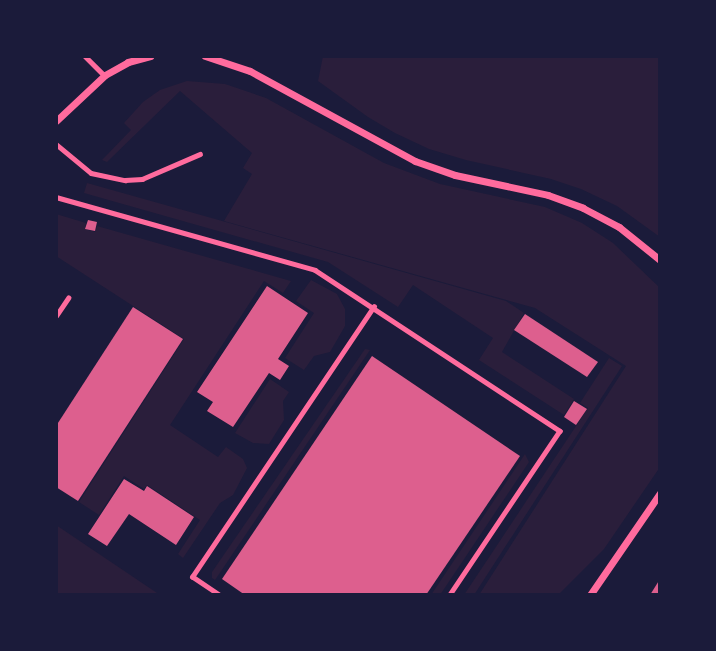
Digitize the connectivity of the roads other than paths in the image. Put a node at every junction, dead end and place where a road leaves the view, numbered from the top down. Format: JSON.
{"nodes":[{"id":1,"x":85,"y":56,"type":"edge"},
{"id":2,"x":150,"y":56,"type":"edge"},
{"id":3,"x":205,"y":56,"type":"edge"},
{"id":4,"x":105,"y":75,"type":"junction"},
{"id":5,"x":56,"y":121,"type":"edge"},
{"id":6,"x":56,"y":144,"type":"edge"},
{"id":7,"x":200,"y":154,"type":"dead end"},
{"id":8,"x":56,"y":197,"type":"edge"},
{"id":9,"x":660,"y":260,"type":"edge"},
{"id":10,"x":68,"y":298,"type":"dead end"},
{"id":11,"x":374,"y":306,"type":"junction"},
{"id":12,"x":56,"y":316,"type":"edge"},
{"id":13,"x":660,"y":493,"type":"edge"},
{"id":14,"x":219,"y":595,"type":"edge"},
{"id":15,"x":450,"y":595,"type":"edge"},
{"id":16,"x":590,"y":595,"type":"edge"}],
"edges":[{"from":1,"to":4,"type":"lane"},
{"from":2,"to":4,"type":"street"},
{"from":3,"to":9,"type":"street"},
{"from":4,"to":5,"type":"street"},
{"from":6,"to":7,"type":"lane"},
{"from":8,"to":11,"type":"lane"},
{"from":10,"to":12,"type":"lane"},
{"from":11,"to":14,"type":"lane"},
{"from":11,"to":15,"type":"lane"},
{"from":13,"to":16,"type":"street"}]}
